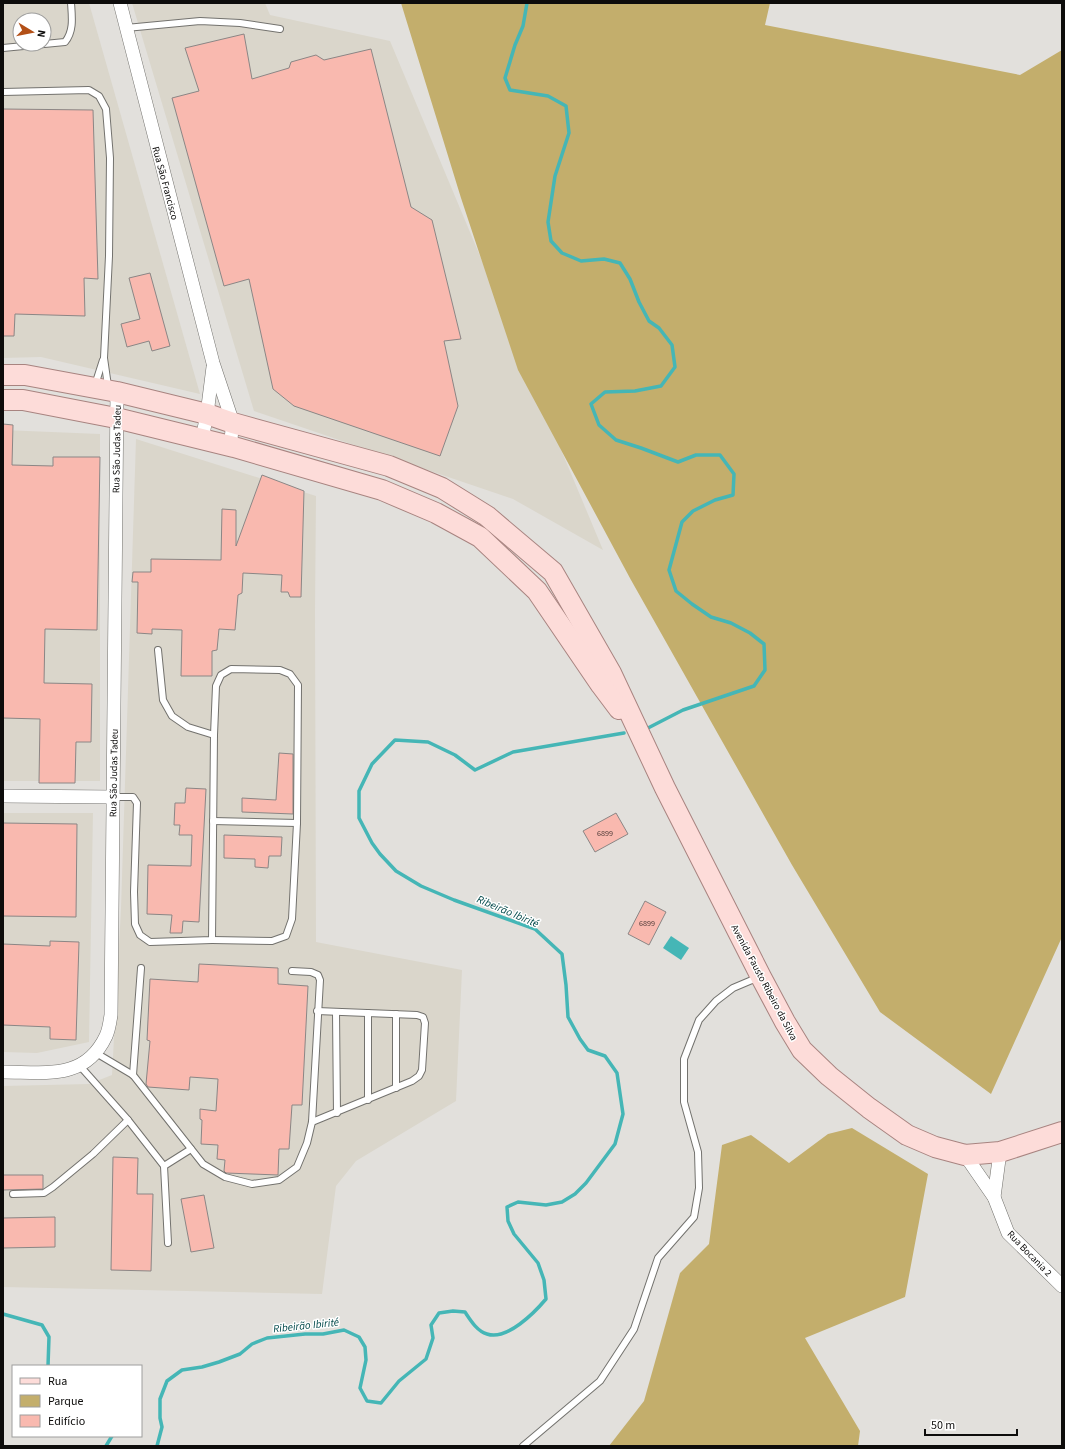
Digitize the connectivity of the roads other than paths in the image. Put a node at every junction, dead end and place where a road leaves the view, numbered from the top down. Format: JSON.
{"nodes":[{"id":1,"x":70,"y":3,"type":"edge"},
{"id":2,"x":120,"y":3,"type":"edge"},
{"id":3,"x":126,"y":28,"type":"junction"},
{"id":4,"x":280,"y":29,"type":"dead end"},
{"id":5,"x":3,"y":48,"type":"edge"},
{"id":6,"x":3,"y":92,"type":"edge"},
{"id":7,"x":104,"y":358,"type":"junction"},
{"id":8,"x":213,"y":363,"type":"junction"},
{"id":9,"x":3,"y":375,"type":"edge"},
{"id":10,"x":25,"y":375,"type":"junction"},
{"id":11,"x":107,"y":390,"type":"junction"},
{"id":12,"x":3,"y":400,"type":"edge"},
{"id":13,"x":23,"y":400,"type":"junction"},
{"id":14,"x":207,"y":414,"type":"junction"},
{"id":15,"x":116,"y":418,"type":"junction"},
{"id":16,"x":233,"y":423,"type":"junction"},
{"id":17,"x":202,"y":439,"type":"junction"},
{"id":18,"x":230,"y":446,"type":"junction"},
{"id":19,"x":553,"y":572,"type":"junction"},
{"id":20,"x":537,"y":591,"type":"junction"},
{"id":21,"x":158,"y":650,"type":"dead end"},
{"id":22,"x":639,"y":734,"type":"junction"},
{"id":23,"x":214,"y":735,"type":"junction"},
{"id":24,"x":3,"y":796,"type":"edge"},
{"id":25,"x":113,"y":797,"type":"junction"},
{"id":26,"x":213,"y":821,"type":"junction"},
{"id":27,"x":296,"y":823,"type":"junction"},
{"id":28,"x":212,"y":940,"type":"junction"},
{"id":29,"x":141,"y":968,"type":"dead end"},
{"id":30,"x":292,"y":971,"type":"dead end"},
{"id":31,"x":761,"y":977,"type":"junction"},
{"id":32,"x":317,"y":1012,"type":"junction"},
{"id":33,"x":336,"y":1012,"type":"junction"},
{"id":34,"x":368,"y":1013,"type":"junction"},
{"id":35,"x":396,"y":1014,"type":"junction"},
{"id":36,"x":96,"y":1053,"type":"junction"},
{"id":37,"x":80,"y":1066,"type":"junction"},
{"id":38,"x":3,"y":1072,"type":"edge"},
{"id":39,"x":133,"y":1075,"type":"junction"},
{"id":40,"x":396,"y":1088,"type":"junction"},
{"id":41,"x":368,"y":1100,"type":"junction"},
{"id":42,"x":337,"y":1113,"type":"junction"},
{"id":43,"x":128,"y":1120,"type":"junction"},
{"id":44,"x":312,"y":1122,"type":"junction"},
{"id":45,"x":1062,"y":1132,"type":"edge"},
{"id":46,"x":191,"y":1149,"type":"junction"},
{"id":47,"x":1000,"y":1152,"type":"junction"},
{"id":48,"x":965,"y":1155,"type":"junction"},
{"id":49,"x":164,"y":1166,"type":"junction"},
{"id":50,"x":13,"y":1194,"type":"dead end"},
{"id":51,"x":994,"y":1197,"type":"junction"},
{"id":52,"x":168,"y":1243,"type":"dead end"},
{"id":53,"x":1062,"y":1286,"type":"edge"},
{"id":54,"x":523,"y":1446,"type":"edge"}],
"edges":[{"from":1,"to":5,"type":"lane"},
{"from":2,"to":3,"type":"street","name":"Rua São Francisco"},
{"from":3,"to":4,"type":"lane"},
{"from":3,"to":8,"type":"street","name":"Rua São Francisco"},
{"from":6,"to":7,"type":"lane"},
{"from":7,"to":11,"type":"lane"},
{"from":7,"to":11,"type":"lane"},
{"from":8,"to":14,"type":"street","name":"Rua São Francisco"},
{"from":8,"to":16,"type":"street","name":"Rua São Francisco"},
{"from":9,"to":10,"type":"main road"},
{"from":10,"to":11,"type":"main road"},
{"from":10,"to":13,"type":"main road"},
{"from":11,"to":14,"type":"main road"},
{"from":11,"to":15,"type":"street","name":"Rua São Judas Tadeu"},
{"from":12,"to":13,"type":"main road"},
{"from":13,"to":15,"type":"main road"},
{"from":14,"to":16,"type":"main road"},
{"from":14,"to":17,"type":"street","name":"Rua São Francisco"},
{"from":15,"to":17,"type":"main road"},
{"from":15,"to":25,"type":"street","name":"Rua São Judas Tadeu"},
{"from":16,"to":18,"type":"street","name":"Rua São Francisco"},
{"from":16,"to":19,"type":"main road"},
{"from":17,"to":18,"type":"main road"},
{"from":18,"to":20,"type":"main road"},
{"from":19,"to":20,"type":"main road"},
{"from":19,"to":22,"type":"main road"},
{"from":20,"to":22,"type":"main road"},
{"from":21,"to":23,"type":"lane"},
{"from":22,"to":31,"type":"main road","name":"Avenida Fausto Ribeiro da Silva"},
{"from":23,"to":26,"type":"lane"},
{"from":23,"to":27,"type":"lane"},
{"from":24,"to":25,"type":"street"},
{"from":25,"to":28,"type":"lane"},
{"from":25,"to":36,"type":"street","name":"Rua São Judas Tadeu"},
{"from":26,"to":27,"type":"lane"},
{"from":26,"to":28,"type":"lane"},
{"from":27,"to":28,"type":"lane"},
{"from":29,"to":39,"type":"lane"},
{"from":30,"to":32,"type":"lane"},
{"from":31,"to":48,"type":"main road","name":"Avenida Fausto Ribeiro da Silva"},
{"from":31,"to":54,"type":"lane"},
{"from":32,"to":33,"type":"lane"},
{"from":32,"to":44,"type":"lane"},
{"from":33,"to":34,"type":"lane"},
{"from":33,"to":42,"type":"lane"},
{"from":34,"to":35,"type":"lane"},
{"from":34,"to":41,"type":"lane"},
{"from":35,"to":40,"type":"lane"},
{"from":35,"to":40,"type":"lane"},
{"from":36,"to":37,"type":"street","name":"Rua São Judas Tadeu"},
{"from":36,"to":39,"type":"lane"},
{"from":37,"to":38,"type":"street","name":"Rua São Judas Tadeu"},
{"from":37,"to":43,"type":"lane"},
{"from":39,"to":46,"type":"lane"},
{"from":40,"to":41,"type":"lane"},
{"from":41,"to":42,"type":"lane"},
{"from":42,"to":44,"type":"lane"},
{"from":43,"to":49,"type":"lane"},
{"from":43,"to":50,"type":"lane"},
{"from":44,"to":46,"type":"lane"},
{"from":45,"to":47,"type":"main road","name":"Avenida Fausto Ribeiro da Silva"},
{"from":46,"to":49,"type":"lane"},
{"from":47,"to":48,"type":"main road","name":"Avenida Fausto Ribeiro da Silva"},
{"from":47,"to":51,"type":"street"},
{"from":48,"to":51,"type":"street","name":"Rua Bocania 2"},
{"from":49,"to":52,"type":"lane"},
{"from":51,"to":53,"type":"street","name":"Rua Bocania 2"}]}
